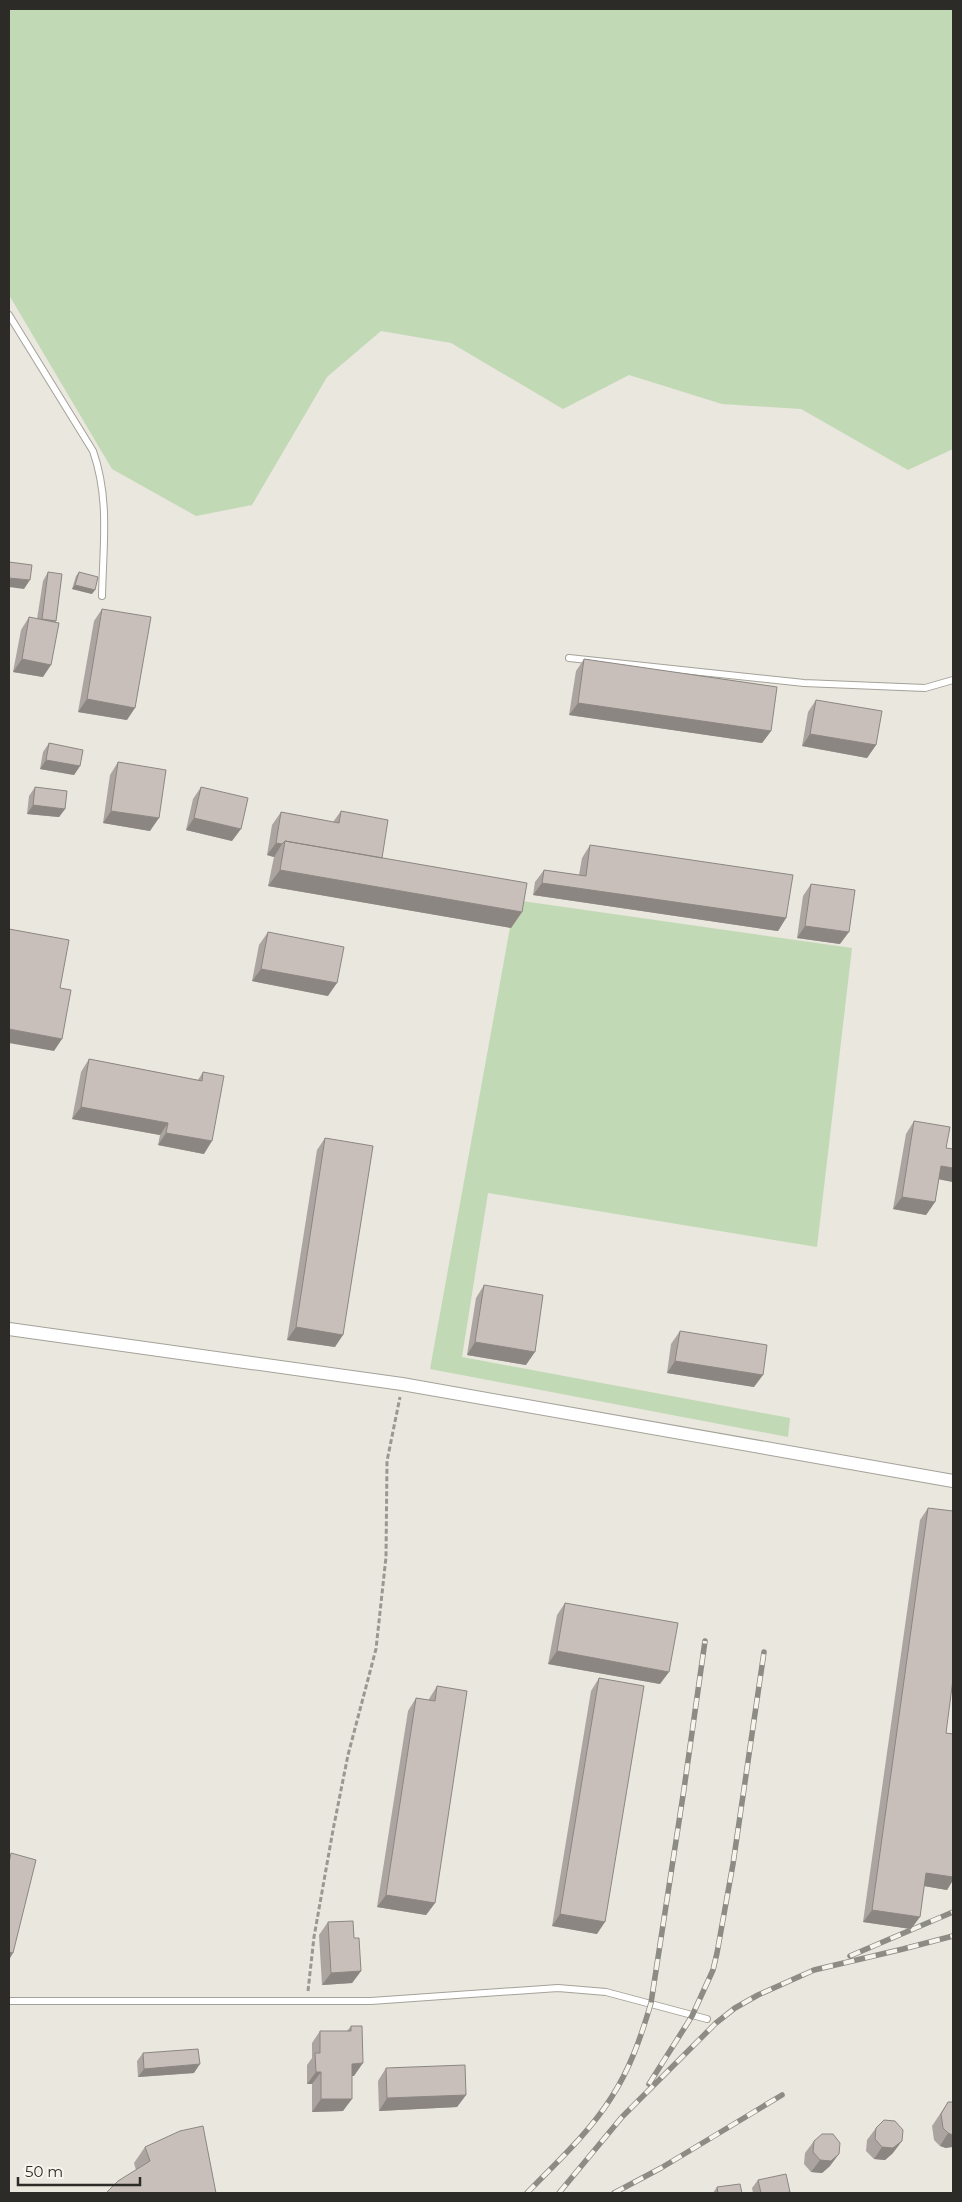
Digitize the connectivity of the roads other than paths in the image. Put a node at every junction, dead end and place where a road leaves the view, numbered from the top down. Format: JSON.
{"nodes":[{"id":1,"x":9,"y":315,"type":"edge"},
{"id":2,"x":102,"y":596,"type":"dead end"},
{"id":3,"x":569,"y":658,"type":"dead end"},
{"id":4,"x":953,"y":680,"type":"edge"},
{"id":5,"x":9,"y":1329,"type":"edge"},
{"id":6,"x":953,"y":1481,"type":"edge"},
{"id":7,"x":9,"y":2001,"type":"edge"},
{"id":8,"x":707,"y":2019,"type":"dead end"}],
"edges":[{"from":1,"to":2,"type":"lane"},
{"from":3,"to":4,"type":"lane"},
{"from":5,"to":6,"type":"street"},
{"from":7,"to":8,"type":"lane"}]}
